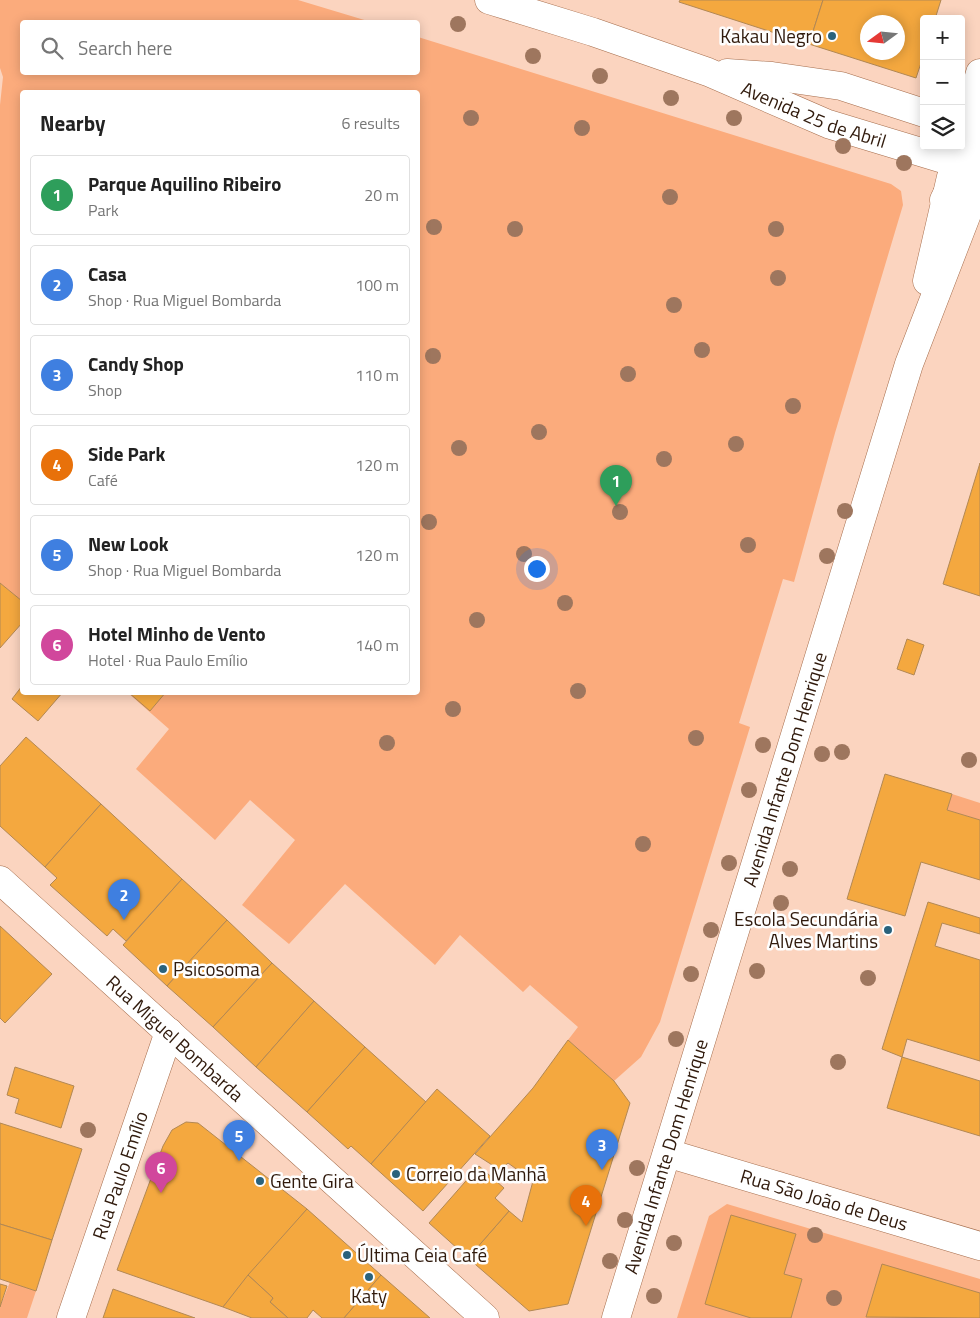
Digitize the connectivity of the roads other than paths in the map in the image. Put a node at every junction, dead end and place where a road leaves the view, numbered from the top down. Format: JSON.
{"nodes":[{"id":1,"x":489,"y":0,"type":"edge"},
{"id":2,"x":708,"y":72,"type":"junction"},
{"id":3,"x":980,"y":73,"type":"edge"},
{"id":4,"x":920,"y":112,"type":"edge"},
{"id":5,"x":968,"y":142,"type":"edge"},
{"id":6,"x":922,"y":152,"type":"junction"},
{"id":7,"x":964,"y":202,"type":"edge"},
{"id":8,"x":0,"y":880,"type":"edge"},
{"id":9,"x":169,"y":1032,"type":"junction"},
{"id":10,"x":667,"y":1153,"type":"junction"},
{"id":11,"x":980,"y":1246,"type":"edge"},
{"id":12,"x":71,"y":1318,"type":"edge"},
{"id":13,"x":484,"y":1318,"type":"edge"},
{"id":14,"x":616,"y":1318,"type":"edge"}],
"edges":[{"from":1,"to":2,"type":"main road","name":"Avenida 25 de Abril"},
{"from":2,"to":4,"type":"main road","name":"Avenida 25 de Abril"},
{"from":2,"to":6,"type":"main road","name":"Avenida 25 de Abril"},
{"from":3,"to":5,"type":"main road","name":"Avenida Infante Dom Henrique"},
{"from":5,"to":6,"type":"main road","name":"Avenida 25 de Abril"},
{"from":5,"to":7,"type":"main road","name":"Avenida Infante Dom Henrique"},
{"from":6,"to":7,"type":"main road"},
{"from":7,"to":10,"type":"main road","name":"Avenida Infante Dom Henrique"},
{"from":8,"to":9,"type":"main road","name":"Rua Miguel Bombarda"},
{"from":9,"to":12,"type":"main road","name":"Rua Paulo Emílio"},
{"from":9,"to":13,"type":"main road","name":"Rua Miguel Bombarda"},
{"from":10,"to":11,"type":"main road","name":"Rua São João de Deus"},
{"from":10,"to":14,"type":"main road","name":"Avenida Infante Dom Henrique"}]}
